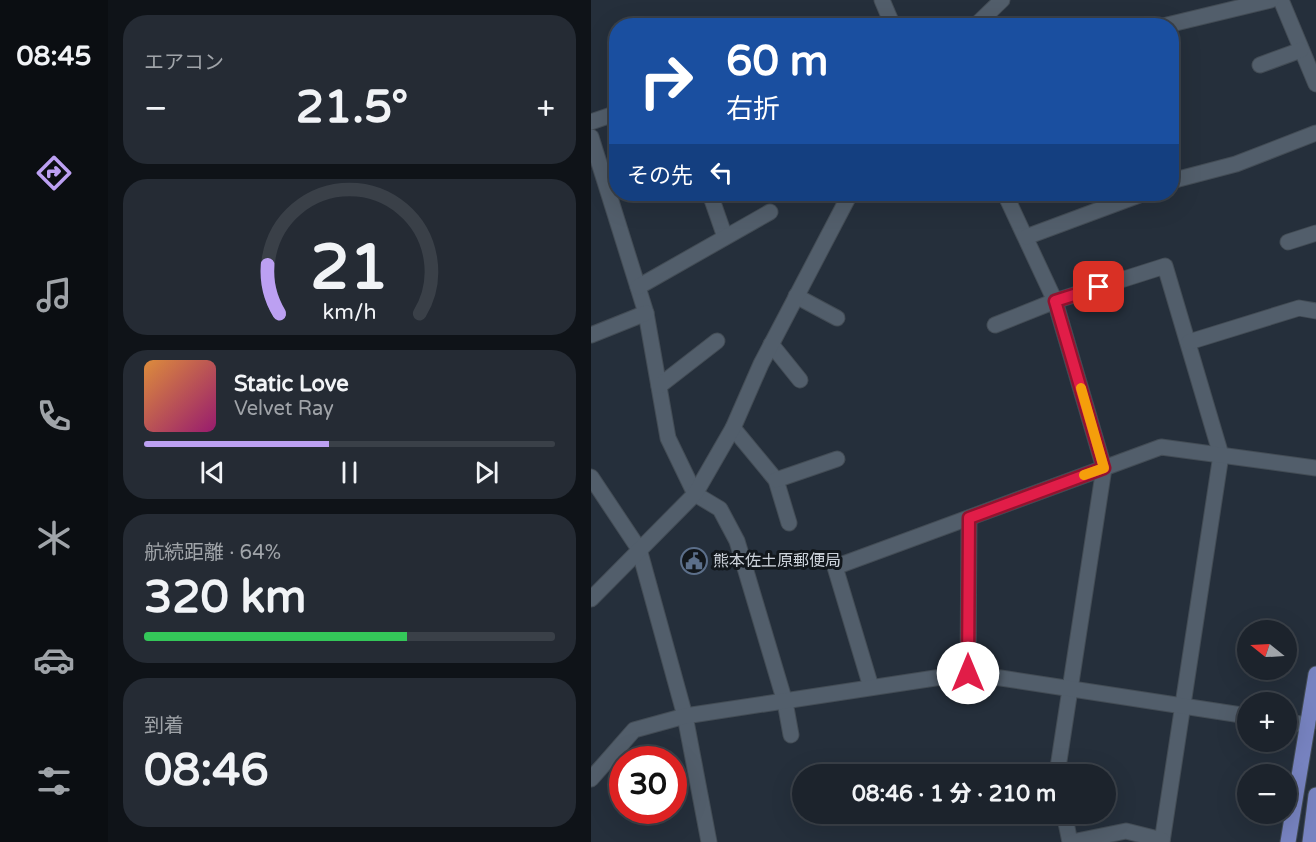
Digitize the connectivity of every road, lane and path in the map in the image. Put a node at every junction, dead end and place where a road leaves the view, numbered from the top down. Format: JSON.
{"nodes":[{"id":1,"x":882,"y":0,"type":"edge"},
{"id":2,"x":1002,"y":0,"type":"edge"},
{"id":3,"x":1271,"y":0,"type":"edge"},
{"id":4,"x":1281,"y":0,"type":"edge"},
{"id":5,"x":890,"y":18,"type":"edge"},
{"id":6,"x":983,"y":18,"type":"edge"},
{"id":7,"x":1179,"y":22,"type":"edge"},
{"id":8,"x":1301,"y":50,"type":"junction"},
{"id":9,"x":1260,"y":65,"type":"dead end"},
{"id":10,"x":1316,"y":84,"type":"edge"},
{"id":11,"x":609,"y":116,"type":"edge"},
{"id":12,"x":591,"y":122,"type":"edge"},
{"id":13,"x":1316,"y":133,"type":"edge"},
{"id":14,"x":591,"y":137,"type":"edge"},
{"id":15,"x":1179,"y":180,"type":"edge"},
{"id":16,"x":609,"y":194,"type":"edge"},
{"id":17,"x":611,"y":201,"type":"edge"},
{"id":18,"x":712,"y":201,"type":"edge"},
{"id":19,"x":846,"y":201,"type":"edge"},
{"id":20,"x":1008,"y":201,"type":"edge"},
{"id":21,"x":1123,"y":201,"type":"edge"},
{"id":22,"x":770,"y":212,"type":"dead end"},
{"id":23,"x":1316,"y":233,"type":"edge"},
{"id":24,"x":725,"y":237,"type":"junction"},
{"id":25,"x":1026,"y":237,"type":"junction"},
{"id":26,"x":1288,"y":242,"type":"dead end"},
{"id":27,"x":638,"y":287,"type":"junction"},
{"id":28,"x":796,"y":296,"type":"junction"},
{"id":29,"x":1055,"y":301,"type":"junction"},
{"id":30,"x":1316,"y":311,"type":"edge"},
{"id":31,"x":646,"y":313,"type":"junction"},
{"id":32,"x":837,"y":318,"type":"dead end"},
{"id":33,"x":995,"y":325,"type":"dead end"},
{"id":34,"x":592,"y":332,"type":"edge"},
{"id":35,"x":717,"y":341,"type":"dead end"},
{"id":36,"x":1188,"y":342,"type":"junction"},
{"id":37,"x":771,"y":344,"type":"junction"},
{"id":38,"x":800,"y":380,"type":"dead end"},
{"id":39,"x":659,"y":386,"type":"junction"},
{"id":40,"x":733,"y":428,"type":"junction"},
{"id":41,"x":1221,"y":454,"type":"junction"},
{"id":42,"x":837,"y":459,"type":"dead end"},
{"id":43,"x":1104,"y":468,"type":"junction"},
{"id":44,"x":1316,"y":468,"type":"edge"},
{"id":45,"x":591,"y":477,"type":"edge"},
{"id":46,"x":776,"y":480,"type":"junction"},
{"id":47,"x":695,"y":494,"type":"junction"},
{"id":48,"x":969,"y":518,"type":"junction"},
{"id":49,"x":789,"y":523,"type":"dead end"},
{"id":50,"x":639,"y":549,"type":"junction"},
{"id":51,"x":591,"y":599,"type":"edge"},
{"id":52,"x":968,"y":673,"type":"junction"},
{"id":53,"x":1316,"y":674,"type":"edge"},
{"id":54,"x":871,"y":687,"type":"junction"},
{"id":55,"x":1071,"y":688,"type":"junction"},
{"id":56,"x":785,"y":702,"type":"junction"},
{"id":57,"x":1183,"y":707,"type":"junction"},
{"id":58,"x":1237,"y":714,"type":"edge"},
{"id":59,"x":685,"y":716,"type":"junction"},
{"id":60,"x":1297,"y":723,"type":"edge"},
{"id":61,"x":1308,"y":725,"type":"junction"},
{"id":62,"x":791,"y":735,"type":"dead end"},
{"id":63,"x":1059,"y":764,"type":"edge"},
{"id":64,"x":591,"y":779,"type":"edge"},
{"id":65,"x":1316,"y":795,"type":"edge"},
{"id":66,"x":1067,"y":824,"type":"edge"},
{"id":67,"x":1162,"y":841,"type":"edge"},
{"id":68,"x":709,"y":842,"type":"edge"},
{"id":69,"x":1071,"y":842,"type":"edge"},
{"id":70,"x":1289,"y":842,"type":"edge"},
{"id":71,"x":1310,"y":842,"type":"edge"}],
"edges":[{"from":1,"to":5,"type":"street"},
{"from":2,"to":6,"type":"street"},
{"from":3,"to":7,"type":"street"},
{"from":4,"to":8,"type":"street"},
{"from":8,"to":9,"type":"street"},
{"from":8,"to":10,"type":"street"},
{"from":11,"to":12,"type":"street"},
{"from":13,"to":15,"type":"street"},
{"from":14,"to":16,"type":"street"},
{"from":17,"to":27,"type":"street"},
{"from":18,"to":24,"type":"street"},
{"from":19,"to":28,"type":"street"},
{"from":20,"to":25,"type":"street"},
{"from":21,"to":25,"type":"street"},
{"from":22,"to":24,"type":"street"},
{"from":23,"to":26,"type":"street"},
{"from":24,"to":27,"type":"street"},
{"from":25,"to":29,"type":"street"},
{"from":27,"to":31,"type":"street"},
{"from":28,"to":32,"type":"street"},
{"from":28,"to":37,"type":"street"},
{"from":29,"to":33,"type":"street"},
{"from":29,"to":36,"type":"street"},
{"from":29,"to":43,"type":"street"},
{"from":30,"to":36,"type":"street"},
{"from":31,"to":34,"type":"street"},
{"from":31,"to":39,"type":"street"},
{"from":35,"to":39,"type":"street"},
{"from":36,"to":41,"type":"street"},
{"from":37,"to":38,"type":"street"},
{"from":37,"to":40,"type":"street"},
{"from":39,"to":47,"type":"street"},
{"from":40,"to":46,"type":"street"},
{"from":40,"to":47,"type":"street"},
{"from":41,"to":43,"type":"street"},
{"from":41,"to":44,"type":"street"},
{"from":41,"to":57,"type":"street"},
{"from":42,"to":46,"type":"street"},
{"from":43,"to":48,"type":"street"},
{"from":43,"to":55,"type":"street"},
{"from":45,"to":50,"type":"street"},
{"from":46,"to":49,"type":"street"},
{"from":47,"to":50,"type":"street"},
{"from":47,"to":56,"type":"street"},
{"from":48,"to":52,"type":"street"},
{"from":48,"to":54,"type":"street"},
{"from":50,"to":51,"type":"street"},
{"from":50,"to":59,"type":"street"},
{"from":52,"to":54,"type":"street"},
{"from":52,"to":55,"type":"street"},
{"from":53,"to":61,"type":"main road"},
{"from":54,"to":56,"type":"street"},
{"from":55,"to":57,"type":"street"},
{"from":55,"to":63,"type":"street"},
{"from":56,"to":59,"type":"street"},
{"from":56,"to":62,"type":"street"},
{"from":57,"to":58,"type":"street"},
{"from":57,"to":67,"type":"street"},
{"from":59,"to":64,"type":"street"},
{"from":59,"to":68,"type":"street"},
{"from":60,"to":61,"type":"street"},
{"from":61,"to":70,"type":"main road"},
{"from":65,"to":71,"type":"main road"},
{"from":66,"to":69,"type":"street"},
{"from":67,"to":69,"type":"street"}]}
